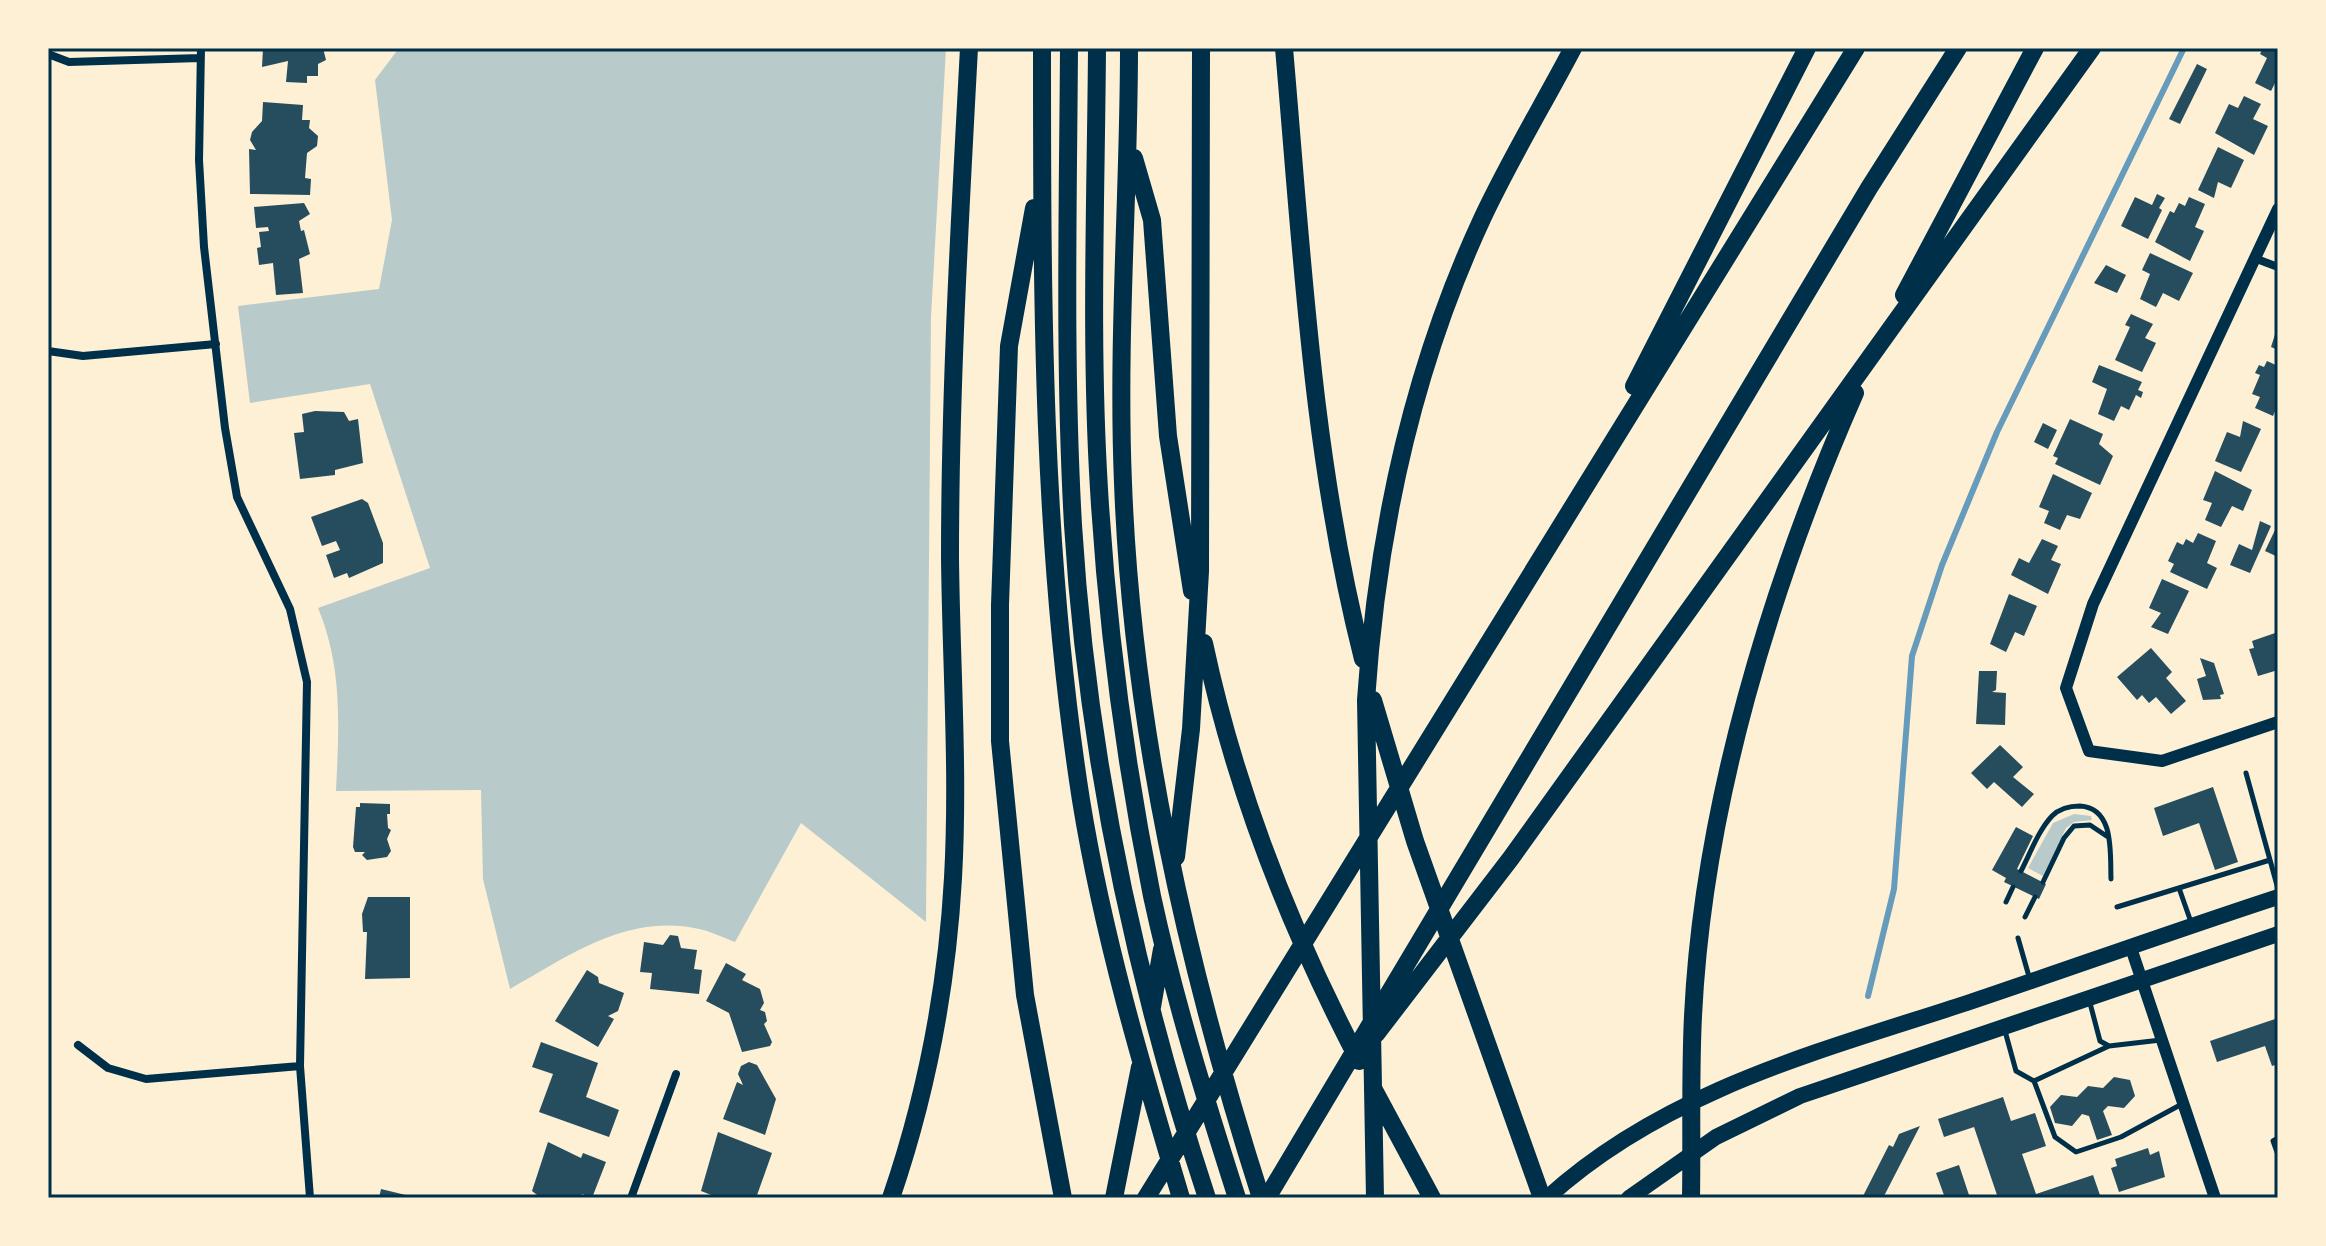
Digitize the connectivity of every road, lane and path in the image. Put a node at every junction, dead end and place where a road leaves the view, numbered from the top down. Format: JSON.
{"nodes":[{"id":1,"x":201,"y":48,"type":"edge"},
{"id":2,"x":969,"y":48,"type":"edge"},
{"id":3,"x":1042,"y":48,"type":"edge"},
{"id":4,"x":1069,"y":48,"type":"edge"},
{"id":5,"x":1097,"y":48,"type":"edge"},
{"id":6,"x":1129,"y":48,"type":"edge"},
{"id":7,"x":1201,"y":48,"type":"edge"},
{"id":8,"x":1284,"y":48,"type":"edge"},
{"id":9,"x":1573,"y":48,"type":"edge"},
{"id":10,"x":1807,"y":48,"type":"edge"},
{"id":11,"x":1856,"y":48,"type":"edge"},
{"id":12,"x":1958,"y":48,"type":"edge"},
{"id":13,"x":2035,"y":48,"type":"edge"},
{"id":14,"x":2042,"y":48,"type":"edge"},
{"id":15,"x":2092,"y":48,"type":"edge"},
{"id":16,"x":48,"y":54,"type":"edge"},
{"id":17,"x":200,"y":58,"type":"junction"},
{"id":18,"x":2006,"y":105,"type":"junction"},
{"id":19,"x":1129,"y":140,"type":"junction"},
{"id":20,"x":1042,"y":166,"type":"junction"},
{"id":21,"x":2278,"y":209,"type":"edge"},
{"id":22,"x":2254,"y":258,"type":"junction"},
{"id":23,"x":2278,"y":267,"type":"edge"},
{"id":24,"x":216,"y":344,"type":"junction"},
{"id":25,"x":48,"y":351,"type":"edge"},
{"id":26,"x":1573,"y":506,"type":"junction"},
{"id":27,"x":2278,"y":722,"type":"edge"},
{"id":28,"x":2246,"y":773,"type":"dead end"},
{"id":29,"x":2109,"y":837,"type":"junction"},
{"id":30,"x":2270,"y":860,"type":"junction"},
{"id":31,"x":2021,"y":871,"type":"dead end"},
{"id":32,"x":2111,"y":879,"type":"dead end"},
{"id":33,"x":2043,"y":882,"type":"dead end"},
{"id":34,"x":2013,"y":887,"type":"dead end"},
{"id":35,"x":2179,"y":888,"type":"junction"},
{"id":36,"x":2278,"y":889,"type":"edge"},
{"id":37,"x":2035,"y":897,"type":"dead end"},
{"id":38,"x":2278,"y":897,"type":"edge"},
{"id":39,"x":2006,"y":902,"type":"dead end"},
{"id":40,"x":2117,"y":907,"type":"dead end"},
{"id":41,"x":2025,"y":917,"type":"dead end"},
{"id":42,"x":2192,"y":927,"type":"junction"},
{"id":43,"x":2278,"y":934,"type":"edge"},
{"id":44,"x":2018,"y":938,"type":"dead end"},
{"id":45,"x":2131,"y":948,"type":"junction"},
{"id":46,"x":2144,"y":979,"type":"junction"},
{"id":47,"x":2031,"y":982,"type":"junction"},
{"id":48,"x":2089,"y":998,"type":"junction"},
{"id":49,"x":2003,"y":1026,"type":"junction"},
{"id":50,"x":2163,"y":1040,"type":"junction"},
{"id":51,"x":78,"y":1045,"type":"dead end"},
{"id":52,"x":2109,"y":1046,"type":"junction"},
{"id":53,"x":300,"y":1066,"type":"junction"},
{"id":54,"x":676,"y":1074,"type":"dead end"},
{"id":55,"x":1341,"y":1076,"type":"junction"},
{"id":56,"x":2034,"y":1081,"type":"junction"},
{"id":57,"x":2184,"y":1103,"type":"junction"},
{"id":58,"x":2278,"y":1138,"type":"edge"},
{"id":59,"x":2278,"y":1155,"type":"edge"},
{"id":60,"x":310,"y":1198,"type":"edge"},
{"id":61,"x":631,"y":1198,"type":"edge"},
{"id":62,"x":891,"y":1198,"type":"edge"},
{"id":63,"x":1063,"y":1198,"type":"edge"},
{"id":64,"x":1114,"y":1198,"type":"edge"},
{"id":65,"x":1146,"y":1198,"type":"edge"},
{"id":66,"x":1181,"y":1198,"type":"edge"},
{"id":67,"x":1207,"y":1198,"type":"edge"},
{"id":68,"x":1237,"y":1198,"type":"edge"},
{"id":69,"x":1261,"y":1198,"type":"edge"},
{"id":70,"x":1267,"y":1198,"type":"edge"},
{"id":71,"x":1375,"y":1198,"type":"edge"},
{"id":72,"x":1432,"y":1198,"type":"edge"},
{"id":73,"x":1545,"y":1198,"type":"edge"},
{"id":74,"x":1629,"y":1198,"type":"edge"},
{"id":75,"x":1691,"y":1198,"type":"edge"},
{"id":76,"x":2214,"y":1198,"type":"edge"}],
"edges":[{"from":1,"to":17,"type":"street"},
{"from":2,"to":62,"type":"highway"},
{"from":3,"to":20,"type":"highway"},
{"from":4,"to":67,"type":"highway"},
{"from":5,"to":68,"type":"highway"},
{"from":6,"to":19,"type":"highway"},
{"from":7,"to":64,"type":"highway"},
{"from":8,"to":73,"type":"highway"},
{"from":9,"to":71,"type":"highway"},
{"from":10,"to":26,"type":"highway"},
{"from":11,"to":26,"type":"highway"},
{"from":12,"to":55,"type":"highway"},
{"from":13,"to":18,"type":"highway"},
{"from":14,"to":18,"type":"highway"},
{"from":15,"to":55,"type":"highway"},
{"from":16,"to":17,"type":"street"},
{"from":17,"to":24,"type":"street"},
{"from":18,"to":75,"type":"highway"},
{"from":19,"to":69,"type":"highway"},
{"from":19,"to":72,"type":"highway"},
{"from":20,"to":63,"type":"highway"},
{"from":20,"to":66,"type":"highway"},
{"from":21,"to":22,"type":"street"},
{"from":22,"to":23,"type":"street"},
{"from":22,"to":27,"type":"street"},
{"from":24,"to":25,"type":"street"},
{"from":24,"to":53,"type":"street"},
{"from":26,"to":65,"type":"highway"},
{"from":28,"to":30,"type":"lane"},
{"from":29,"to":31,"type":"lane"},
{"from":29,"to":32,"type":"lane"},
{"from":29,"to":33,"type":"lane"},
{"from":30,"to":35,"type":"lane"},
{"from":30,"to":36,"type":"lane"},
{"from":34,"to":39,"type":"lane"},
{"from":35,"to":40,"type":"lane"},
{"from":35,"to":42,"type":"lane"},
{"from":37,"to":41,"type":"lane"},
{"from":38,"to":42,"type":"main road"},
{"from":42,"to":45,"type":"main road"},
{"from":43,"to":46,"type":"main road"},
{"from":44,"to":47,"type":"lane"},
{"from":45,"to":46,"type":"street"},
{"from":45,"to":47,"type":"main road"},
{"from":46,"to":48,"type":"main road"},
{"from":46,"to":50,"type":"street"},
{"from":47,"to":73,"type":"main road"},
{"from":48,"to":49,"type":"main road"},
{"from":48,"to":52,"type":"lane"},
{"from":49,"to":56,"type":"lane"},
{"from":49,"to":74,"type":"main road"},
{"from":50,"to":52,"type":"lane"},
{"from":50,"to":57,"type":"street"},
{"from":51,"to":53,"type":"street"},
{"from":52,"to":56,"type":"lane"},
{"from":53,"to":60,"type":"street"},
{"from":54,"to":61,"type":"street"},
{"from":55,"to":70,"type":"highway"},
{"from":56,"to":57,"type":"lane"},
{"from":57,"to":76,"type":"street"},
{"from":58,"to":59,"type":"lane"}]}
